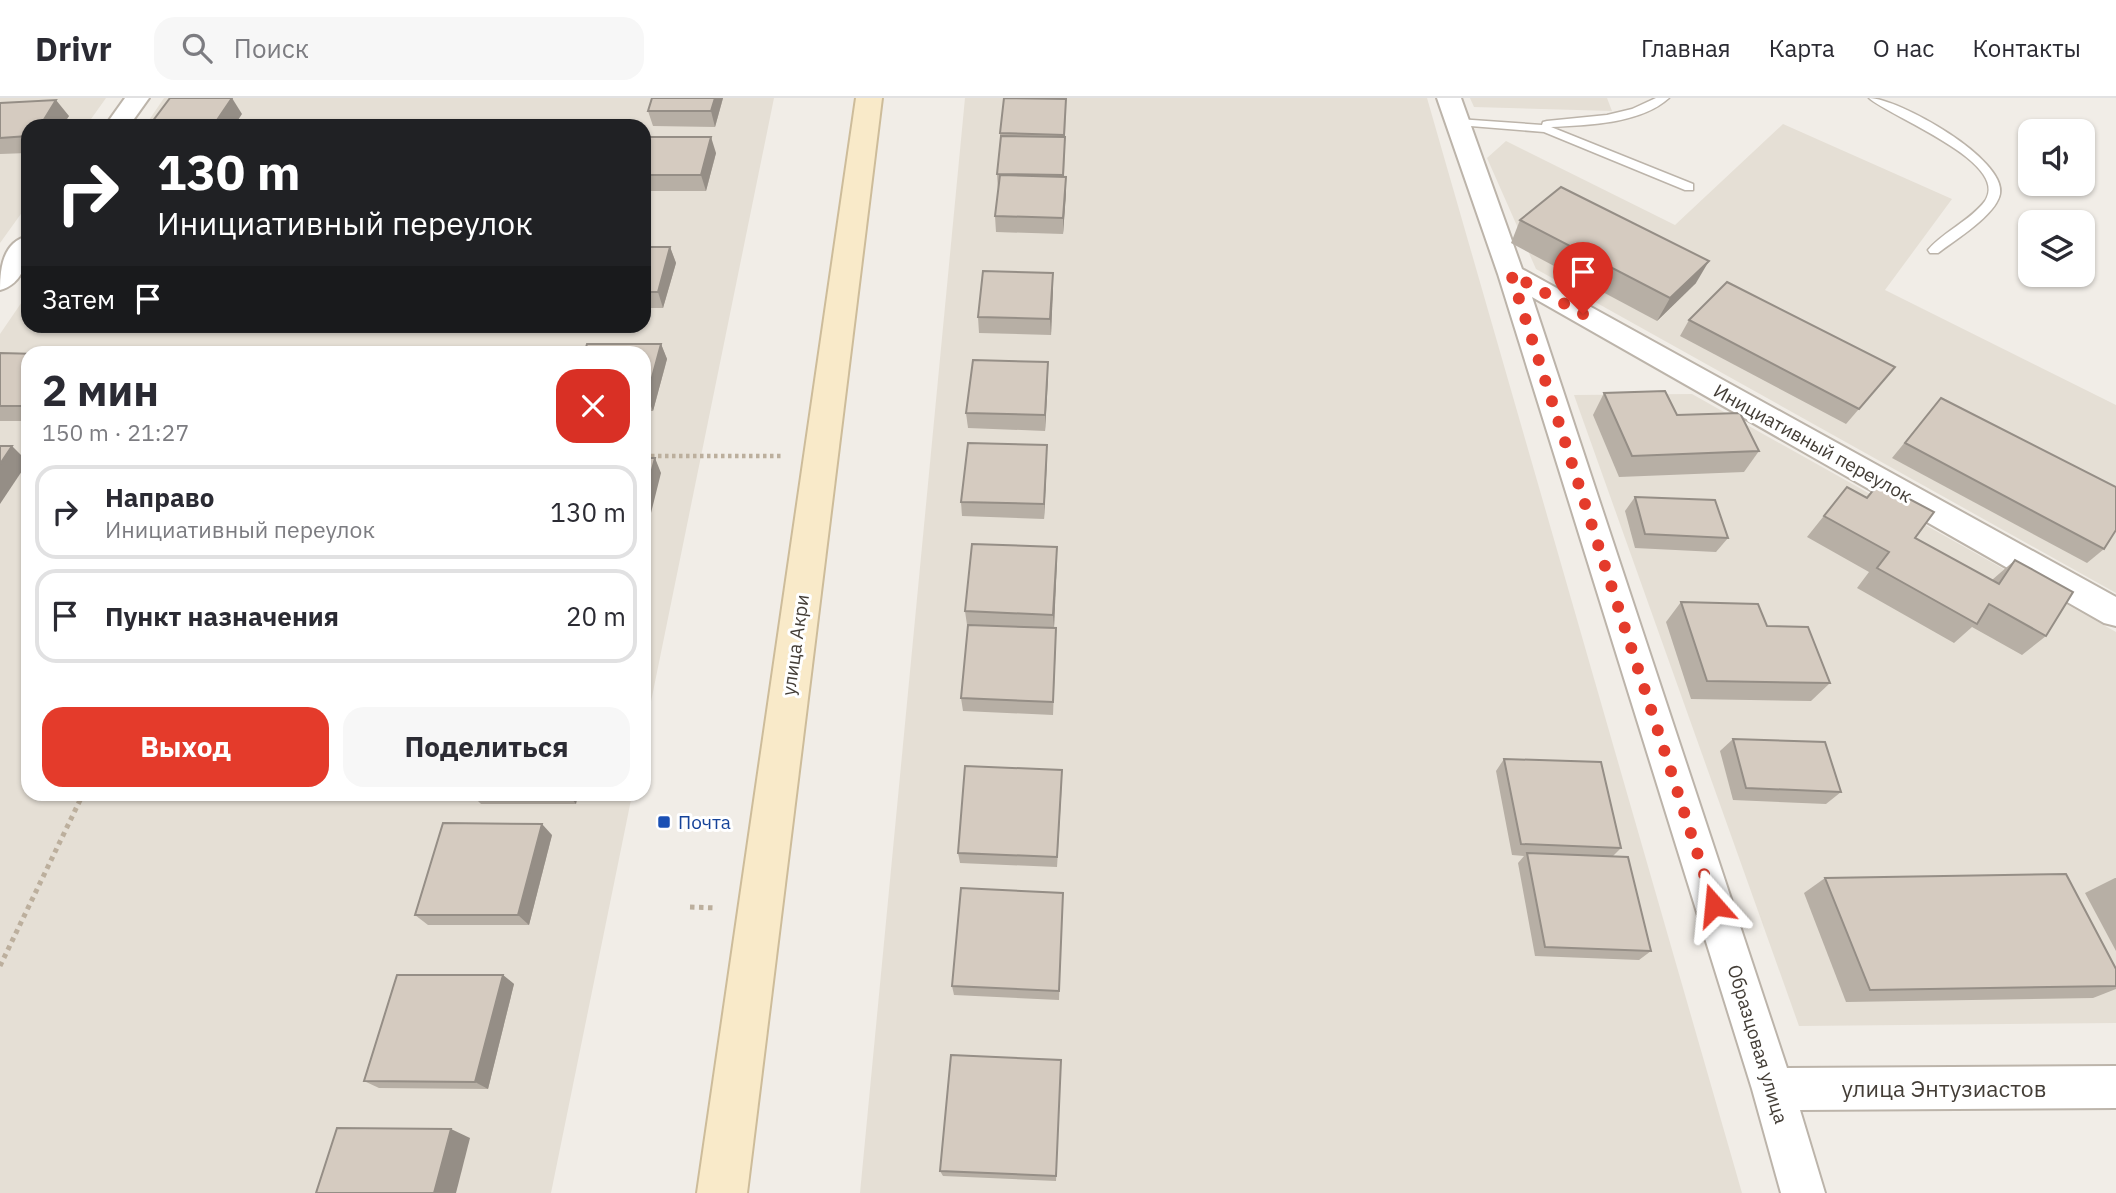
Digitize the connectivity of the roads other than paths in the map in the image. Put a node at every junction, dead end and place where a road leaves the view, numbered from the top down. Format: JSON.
{"nodes":[{"id":1,"x":137,"y":98,"type":"edge"},
{"id":2,"x":869,"y":98,"type":"edge"},
{"id":3,"x":1664,"y":98,"type":"edge"},
{"id":4,"x":1874,"y":98,"type":"edge"},
{"id":5,"x":1453,"y":110,"type":"edge"},
{"id":6,"x":122,"y":119,"type":"edge"},
{"id":7,"x":1523,"y":125,"type":"junction"},
{"id":8,"x":1689,"y":187,"type":"dead end"},
{"id":9,"x":1934,"y":250,"type":"dead end"},
{"id":10,"x":21,"y":253,"type":"edge"},
{"id":11,"x":1511,"y":274,"type":"junction"},
{"id":12,"x":0,"y":281,"type":"edge"},
{"id":13,"x":2116,"y":613,"type":"edge"},
{"id":14,"x":2116,"y":1087,"type":"edge"},
{"id":15,"x":1773,"y":1089,"type":"junction"},
{"id":16,"x":722,"y":1193,"type":"edge"},
{"id":17,"x":1802,"y":1193,"type":"edge"}],
"edges":[{"from":1,"to":6,"type":"street"},
{"from":2,"to":16,"type":"main road","name":"улица Акри"},
{"from":3,"to":7,"type":"lane"},
{"from":4,"to":9,"type":"lane"},
{"from":5,"to":7,"type":"lane"},
{"from":5,"to":11,"type":"street","name":"Образцовая улица"},
{"from":7,"to":8,"type":"lane"},
{"from":10,"to":12,"type":"street"},
{"from":11,"to":13,"type":"street","name":"Инициативный переулок"},
{"from":11,"to":15,"type":"street","name":"Образцовая улица"},
{"from":14,"to":15,"type":"street","name":"улица Энтузиастов"},
{"from":15,"to":17,"type":"street","name":"Образцовая улица"}]}
